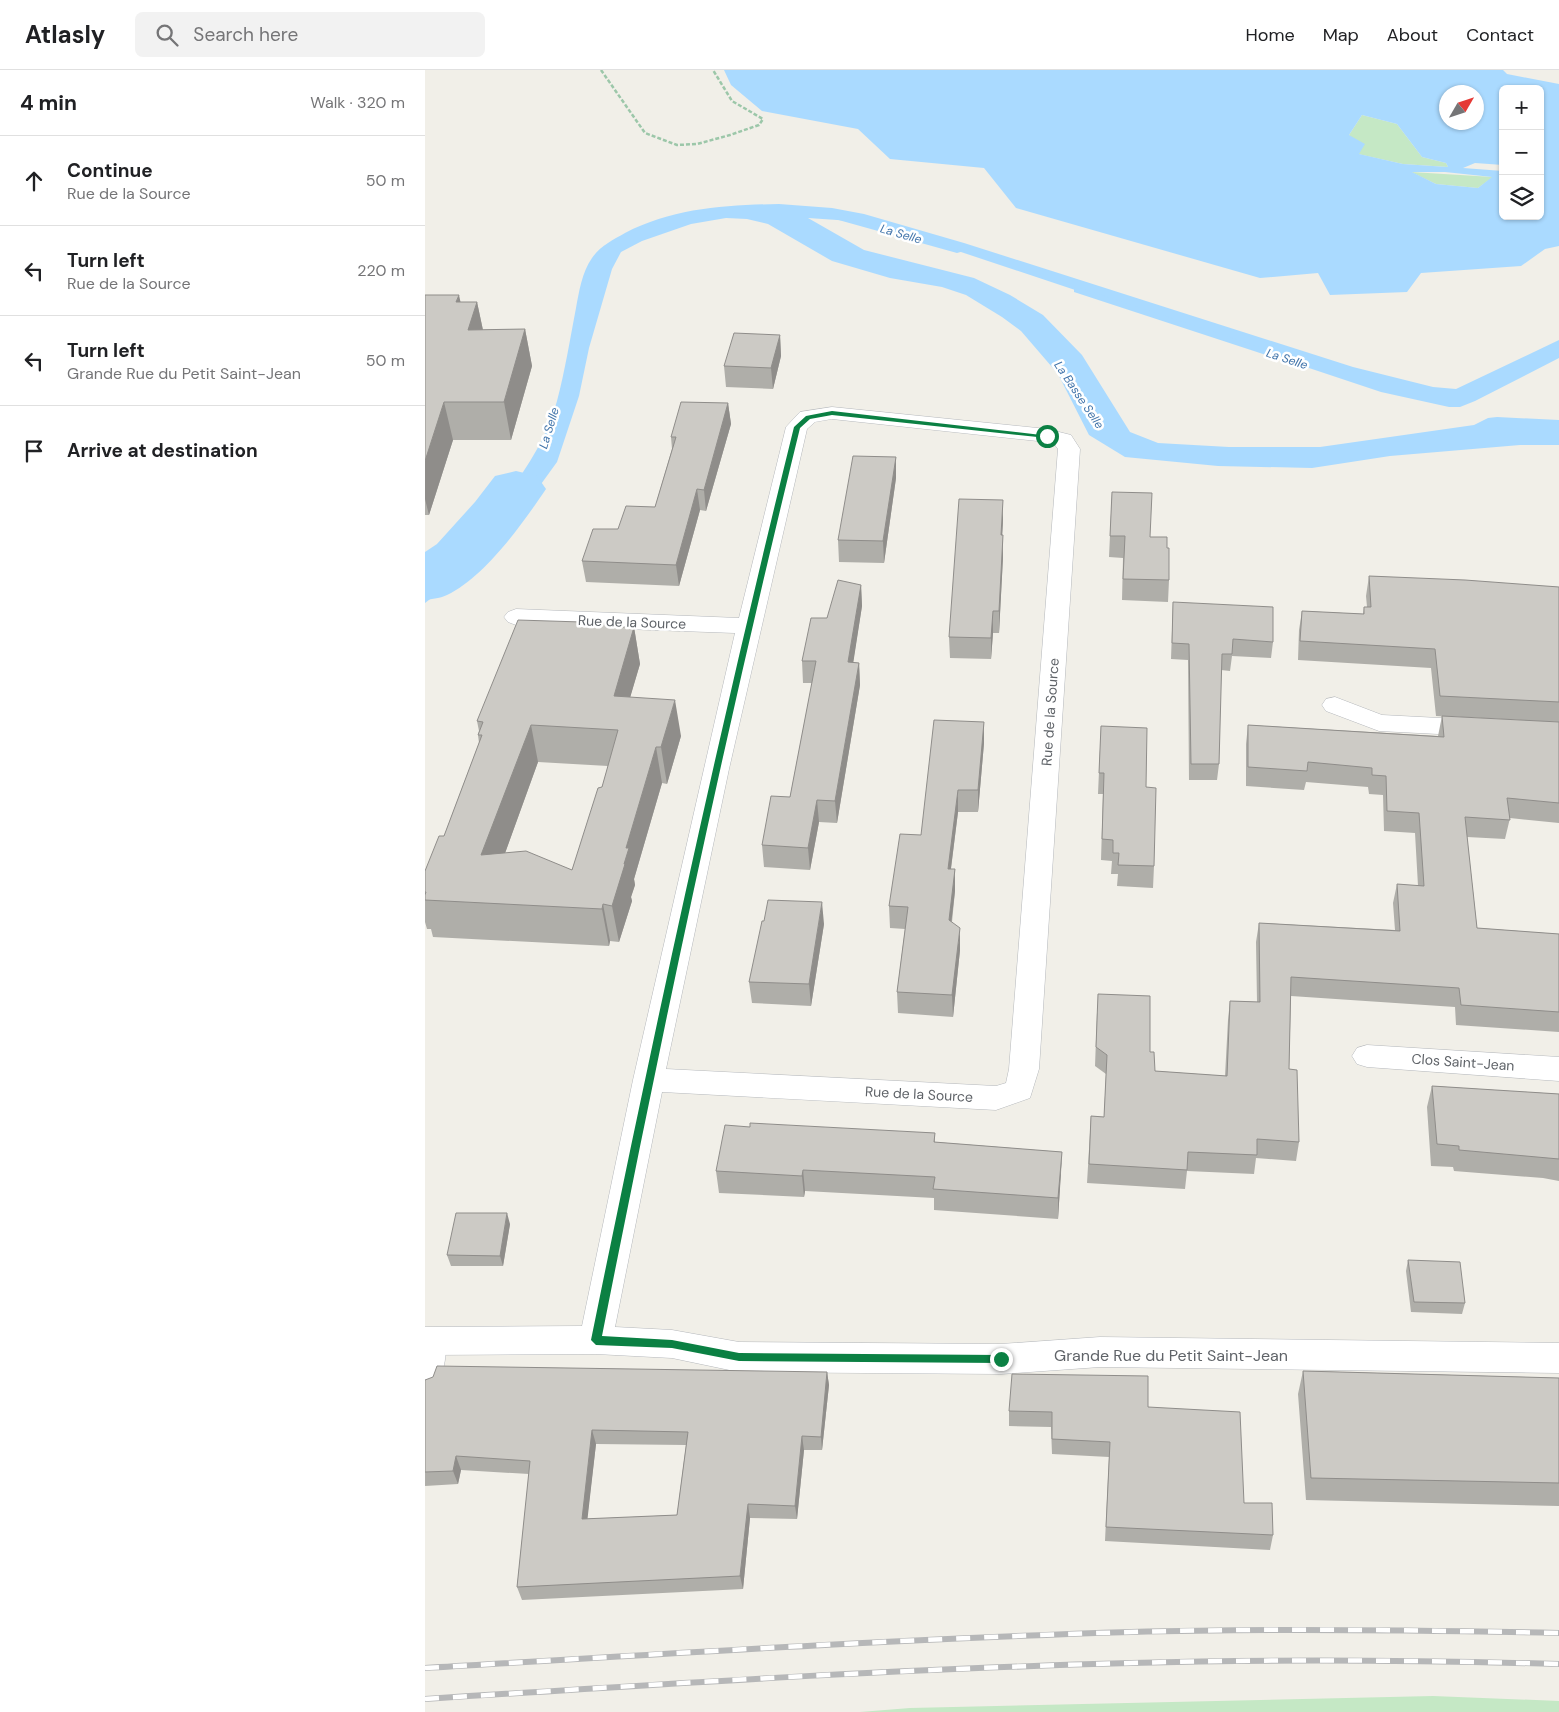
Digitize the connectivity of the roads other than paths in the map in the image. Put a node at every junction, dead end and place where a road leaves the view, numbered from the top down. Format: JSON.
{"nodes":[{"id":1,"x":516,"y":618,"type":"dead end"},
{"id":2,"x":748,"y":626,"type":"junction"},
{"id":3,"x":1335,"y":705,"type":"dead end"},
{"id":4,"x":1502,"y":729,"type":"edge"},
{"id":5,"x":1367,"y":1056,"type":"dead end"},
{"id":6,"x":1559,"y":1069,"type":"edge"},
{"id":7,"x":648,"y":1080,"type":"junction"},
{"id":8,"x":596,"y":1340,"type":"junction"},
{"id":9,"x":429,"y":1341,"type":"edge"},
{"id":10,"x":1559,"y":1358,"type":"edge"},
{"id":11,"x":425,"y":1380,"type":"edge"}],
"edges":[{"from":1,"to":2,"type":"street","name":"Rue de la Source"},
{"from":2,"to":7,"type":"street","name":"Rue de la Source"},
{"from":2,"to":7,"type":"street","name":"Rue de la Source"},
{"from":3,"to":4,"type":"street"},
{"from":5,"to":6,"type":"street","name":"Clos Saint-Jean"},
{"from":7,"to":8,"type":"street","name":"Rue de la Source"},
{"from":8,"to":9,"type":"street","name":"Grande Rue du Petit Saint-Jean"},
{"from":8,"to":10,"type":"street","name":"Grande Rue du Petit Saint-Jean"},
{"from":9,"to":11,"type":"lane"}]}
